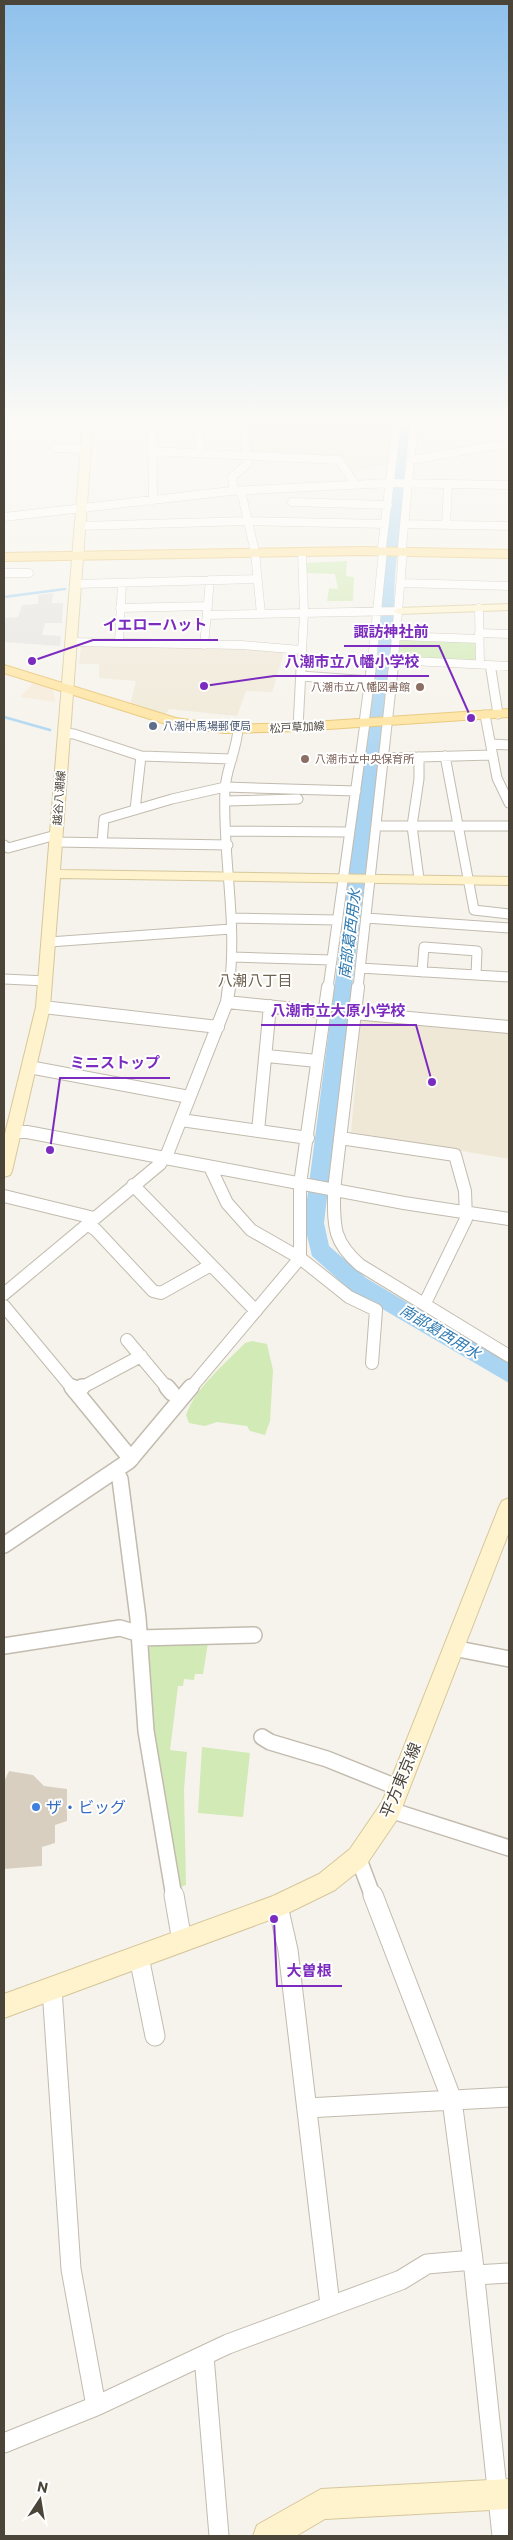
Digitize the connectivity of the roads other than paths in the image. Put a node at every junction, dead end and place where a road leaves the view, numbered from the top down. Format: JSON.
{"nodes":[{"id":1,"x":79,"y":541,"type":"edge"},
{"id":2,"x":252,"y":541,"type":"edge"},
{"id":3,"x":384,"y":541,"type":"edge"},
{"id":4,"x":403,"y":541,"type":"edge"},
{"id":5,"x":383,"y":549,"type":"junction"},
{"id":6,"x":402,"y":549,"type":"junction"},
{"id":7,"x":254,"y":551,"type":"junction"},
{"id":8,"x":302,"y":552,"type":"junction"},
{"id":9,"x":509,"y":552,"type":"edge"},
{"id":10,"x":4,"y":553,"type":"edge"},
{"id":11,"x":78,"y":554,"type":"junction"},
{"id":12,"x":4,"y":557,"type":"edge"},
{"id":13,"x":4,"y":573,"type":"edge"},
{"id":14,"x":28,"y":573,"type":"dead end"},
{"id":15,"x":257,"y":578,"type":"junction"},
{"id":16,"x":210,"y":580,"type":"junction"},
{"id":17,"x":122,"y":583,"type":"junction"},
{"id":18,"x":401,"y":583,"type":"junction"},
{"id":19,"x":76,"y":584,"type":"junction"},
{"id":20,"x":509,"y":586,"type":"edge"},
{"id":21,"x":509,"y":607,"type":"edge"},
{"id":22,"x":120,"y":608,"type":"junction"},
{"id":23,"x":479,"y":608,"type":"junction"},
{"id":24,"x":207,"y":610,"type":"junction"},
{"id":25,"x":377,"y":611,"type":"junction"},
{"id":26,"x":398,"y":611,"type":"junction"},
{"id":27,"x":304,"y":613,"type":"junction"},
{"id":28,"x":262,"y":614,"type":"junction"},
{"id":29,"x":509,"y":634,"type":"edge"},
{"id":30,"x":397,"y":636,"type":"junction"},
{"id":31,"x":479,"y":636,"type":"junction"},
{"id":32,"x":71,"y":642,"type":"junction"},
{"id":33,"x":120,"y":643,"type":"junction"},
{"id":34,"x":204,"y":644,"type":"junction"},
{"id":35,"x":301,"y":650,"type":"junction"},
{"id":36,"x":393,"y":660,"type":"junction"},
{"id":37,"x":485,"y":665,"type":"junction"},
{"id":38,"x":509,"y":666,"type":"edge"},
{"id":39,"x":4,"y":669,"type":"edge"},
{"id":40,"x":301,"y":676,"type":"junction"},
{"id":41,"x":370,"y":681,"type":"junction"},
{"id":42,"x":67,"y":688,"type":"junction"},
{"id":43,"x":498,"y":714,"type":"edge"},
{"id":44,"x":386,"y":721,"type":"junction"},
{"id":45,"x":366,"y":723,"type":"junction"},
{"id":46,"x":298,"y":727,"type":"junction"},
{"id":47,"x":238,"y":730,"type":"junction"},
{"id":48,"x":64,"y":733,"type":"junction"},
{"id":49,"x":490,"y":744,"type":"junction"},
{"id":50,"x":509,"y":745,"type":"edge"},
{"id":51,"x":492,"y":755,"type":"junction"},
{"id":52,"x":141,"y":756,"type":"junction"},
{"id":53,"x":445,"y":756,"type":"junction"},
{"id":54,"x":419,"y":757,"type":"junction"},
{"id":55,"x":384,"y":758,"type":"junction"},
{"id":56,"x":232,"y":759,"type":"junction"},
{"id":57,"x":497,"y":778,"type":"junction"},
{"id":58,"x":509,"y":778,"type":"edge"},
{"id":59,"x":225,"y":787,"type":"junction"},
{"id":60,"x":356,"y":791,"type":"junction"},
{"id":61,"x":298,"y":799,"type":"dead end"},
{"id":62,"x":226,"y":801,"type":"junction"},
{"id":63,"x":509,"y":803,"type":"edge"},
{"id":64,"x":134,"y":810,"type":"junction"},
{"id":65,"x":376,"y":826,"type":"junction"},
{"id":66,"x":412,"y":826,"type":"junction"},
{"id":67,"x":458,"y":826,"type":"junction"},
{"id":68,"x":509,"y":826,"type":"edge"},
{"id":69,"x":227,"y":830,"type":"junction"},
{"id":70,"x":349,"y":832,"type":"junction"},
{"id":71,"x":56,"y":839,"type":"junction"},
{"id":72,"x":102,"y":843,"type":"junction"},
{"id":73,"x":228,"y":844,"type":"junction"},
{"id":74,"x":5,"y":847,"type":"edge"},
{"id":75,"x":54,"y":874,"type":"junction"},
{"id":76,"x":229,"y":877,"type":"junction"},
{"id":77,"x":343,"y":878,"type":"junction"},
{"id":78,"x":369,"y":879,"type":"junction"},
{"id":79,"x":419,"y":879,"type":"junction"},
{"id":80,"x":469,"y":880,"type":"junction"},
{"id":81,"x":509,"y":881,"type":"edge"},
{"id":82,"x":509,"y":914,"type":"edge"},
{"id":83,"x":231,"y":918,"type":"junction"},
{"id":84,"x":366,"y":918,"type":"junction"},
{"id":85,"x":338,"y":920,"type":"junction"},
{"id":86,"x":509,"y":928,"type":"edge"},
{"id":87,"x":231,"y":929,"type":"junction"},
{"id":88,"x":49,"y":942,"type":"junction"},
{"id":89,"x":233,"y":957,"type":"junction"},
{"id":90,"x":332,"y":960,"type":"junction"},
{"id":91,"x":360,"y":968,"type":"junction"},
{"id":92,"x":422,"y":972,"type":"junction"},
{"id":93,"x":476,"y":975,"type":"junction"},
{"id":94,"x":509,"y":977,"type":"edge"},
{"id":95,"x":4,"y":980,"type":"edge"},
{"id":96,"x":46,"y":981,"type":"junction"},
{"id":97,"x":227,"y":1002,"type":"junction"},
{"id":98,"x":270,"y":1006,"type":"junction"},
{"id":99,"x":43,"y":1007,"type":"junction"},
{"id":100,"x":325,"y":1012,"type":"junction"},
{"id":101,"x":354,"y":1013,"type":"junction"},
{"id":102,"x":218,"y":1027,"type":"junction"},
{"id":103,"x":509,"y":1027,"type":"edge"},
{"id":104,"x":267,"y":1056,"type":"junction"},
{"id":105,"x":317,"y":1061,"type":"junction"},
{"id":106,"x":29,"y":1067,"type":"junction"},
{"id":107,"x":189,"y":1097,"type":"junction"},
{"id":108,"x":181,"y":1120,"type":"junction"},
{"id":109,"x":11,"y":1128,"type":"edge"},
{"id":110,"x":258,"y":1131,"type":"junction"},
{"id":111,"x":308,"y":1138,"type":"junction"},
{"id":112,"x":340,"y":1138,"type":"junction"},
{"id":113,"x":165,"y":1158,"type":"junction"},
{"id":114,"x":210,"y":1167,"type":"junction"},
{"id":115,"x":4,"y":1171,"type":"edge"},
{"id":116,"x":303,"y":1184,"type":"junction"},
{"id":117,"x":133,"y":1186,"type":"junction"},
{"id":118,"x":331,"y":1189,"type":"junction"},
{"id":119,"x":4,"y":1196,"type":"edge"},
{"id":120,"x":467,"y":1214,"type":"junction"},
{"id":121,"x":509,"y":1219,"type":"edge"},
{"id":122,"x":91,"y":1221,"type":"junction"},
{"id":123,"x":300,"y":1258,"type":"junction"},
{"id":124,"x":211,"y":1265,"type":"junction"},
{"id":125,"x":4,"y":1294,"type":"edge"},
{"id":126,"x":425,"y":1303,"type":"junction"},
{"id":127,"x":4,"y":1306,"type":"edge"},
{"id":128,"x":256,"y":1311,"type":"junction"},
{"id":129,"x":127,"y":1340,"type":"dead end"},
{"id":130,"x":141,"y":1356,"type":"junction"},
{"id":131,"x":509,"y":1356,"type":"edge"},
{"id":132,"x":372,"y":1363,"type":"dead end"},
{"id":133,"x":75,"y":1391,"type":"junction"},
{"id":134,"x":172,"y":1393,"type":"dead end"},
{"id":135,"x":131,"y":1459,"type":"junction"},
{"id":136,"x":115,"y":1471,"type":"junction"},
{"id":137,"x":509,"y":1507,"type":"edge"},
{"id":138,"x":4,"y":1545,"type":"edge"},
{"id":139,"x":252,"y":1633,"type":"dead end"},
{"id":140,"x":140,"y":1636,"type":"junction"},
{"id":141,"x":4,"y":1646,"type":"edge"},
{"id":142,"x":453,"y":1648,"type":"junction"},
{"id":143,"x":509,"y":1659,"type":"edge"},
{"id":144,"x":262,"y":1737,"type":"dead end"},
{"id":145,"x":399,"y":1788,"type":"junction"},
{"id":146,"x":390,"y":1810,"type":"junction"},
{"id":147,"x":509,"y":1848,"type":"edge"},
{"id":148,"x":358,"y":1857,"type":"junction"},
{"id":149,"x":278,"y":1906,"type":"junction"},
{"id":150,"x":182,"y":1941,"type":"junction"},
{"id":151,"x":139,"y":1956,"type":"junction"},
{"id":152,"x":52,"y":1988,"type":"junction"},
{"id":153,"x":4,"y":2006,"type":"edge"},
{"id":154,"x":155,"y":2036,"type":"dead end"},
{"id":155,"x":509,"y":2097,"type":"edge"},
{"id":156,"x":452,"y":2100,"type":"junction"},
{"id":157,"x":307,"y":2108,"type":"junction"},
{"id":158,"x":474,"y":2268,"type":"junction"},
{"id":159,"x":509,"y":2273,"type":"edge"},
{"id":160,"x":330,"y":2305,"type":"junction"},
{"id":161,"x":204,"y":2356,"type":"junction"},
{"id":162,"x":96,"y":2406,"type":"junction"},
{"id":163,"x":4,"y":2444,"type":"edge"},
{"id":164,"x":503,"y":2494,"type":"edge"},
{"id":165,"x":219,"y":2536,"type":"edge"},
{"id":166,"x":268,"y":2536,"type":"edge"},
{"id":167,"x":502,"y":2536,"type":"edge"}],
"edges":[{"from":1,"to":11,"type":"main road","name":"越谷八潮線"},
{"from":2,"to":7,"type":"street"},
{"from":3,"to":5,"type":"street"},
{"from":4,"to":6,"type":"street"},
{"from":5,"to":6,"type":"main road"},
{"from":5,"to":7,"type":"main road"},
{"from":5,"to":8,"type":"main road"},
{"from":5,"to":25,"type":"street"},
{"from":6,"to":9,"type":"main road"},
{"from":6,"to":18,"type":"street"},
{"from":7,"to":8,"type":"main road"},
{"from":7,"to":11,"type":"main road"},
{"from":7,"to":15,"type":"street"},
{"from":8,"to":27,"type":"street"},
{"from":10,"to":11,"type":"main road"},
{"from":11,"to":12,"type":"main road"},
{"from":11,"to":19,"type":"main road","name":"越谷八潮線"},
{"from":13,"to":14,"type":"street"},
{"from":15,"to":16,"type":"street"},
{"from":15,"to":28,"type":"street"},
{"from":16,"to":17,"type":"street"},
{"from":16,"to":24,"type":"street"},
{"from":17,"to":19,"type":"street"},
{"from":17,"to":22,"type":"street"},
{"from":18,"to":20,"type":"street"},
{"from":18,"to":26,"type":"street"},
{"from":19,"to":32,"type":"main road","name":"越谷八潮線"},
{"from":21,"to":23,"type":"main road"},
{"from":22,"to":24,"type":"street"},
{"from":22,"to":33,"type":"street"},
{"from":23,"to":26,"type":"main road"},
{"from":23,"to":31,"type":"street"},
{"from":24,"to":28,"type":"street"},
{"from":24,"to":34,"type":"street"},
{"from":25,"to":26,"type":"street"},
{"from":25,"to":27,"type":"street"},
{"from":25,"to":41,"type":"street"},
{"from":26,"to":30,"type":"street"},
{"from":27,"to":28,"type":"street"},
{"from":27,"to":35,"type":"street"},
{"from":29,"to":31,"type":"street"},
{"from":30,"to":31,"type":"street"},
{"from":30,"to":36,"type":"street"},
{"from":31,"to":37,"type":"street"},
{"from":32,"to":33,"type":"street"},
{"from":32,"to":42,"type":"main road","name":"越谷八潮線"},
{"from":33,"to":34,"type":"street"},
{"from":34,"to":35,"type":"street"},
{"from":35,"to":40,"type":"street"},
{"from":36,"to":37,"type":"street"},
{"from":36,"to":44,"type":"street"},
{"from":37,"to":38,"type":"street"},
{"from":37,"to":43,"type":"street"},
{"from":39,"to":42,"type":"main road","name":"松戸草加線"},
{"from":40,"to":41,"type":"street"},
{"from":40,"to":46,"type":"street"},
{"from":41,"to":45,"type":"street"},
{"from":42,"to":47,"type":"main road","name":"松戸草加線"},
{"from":42,"to":48,"type":"main road","name":"越谷八潮線"},
{"from":43,"to":44,"type":"main road","name":"松戸草加線"},
{"from":43,"to":49,"type":"street"},
{"from":44,"to":45,"type":"main road","name":"松戸草加線"},
{"from":44,"to":55,"type":"street"},
{"from":45,"to":46,"type":"main road","name":"松戸草加線"},
{"from":45,"to":60,"type":"street"},
{"from":46,"to":47,"type":"main road","name":"松戸草加線"},
{"from":47,"to":56,"type":"street"},
{"from":48,"to":52,"type":"street"},
{"from":48,"to":71,"type":"main road","name":"越谷八潮線"},
{"from":49,"to":50,"type":"street"},
{"from":49,"to":51,"type":"street"},
{"from":51,"to":53,"type":"street"},
{"from":51,"to":57,"type":"street"},
{"from":52,"to":56,"type":"street"},
{"from":52,"to":64,"type":"street"},
{"from":53,"to":54,"type":"street"},
{"from":53,"to":67,"type":"street"},
{"from":54,"to":55,"type":"street"},
{"from":54,"to":66,"type":"street"},
{"from":55,"to":65,"type":"street"},
{"from":56,"to":59,"type":"street"},
{"from":57,"to":58,"type":"street"},
{"from":57,"to":63,"type":"street"},
{"from":59,"to":60,"type":"street"},
{"from":59,"to":62,"type":"street"},
{"from":59,"to":64,"type":"street"},
{"from":60,"to":70,"type":"street"},
{"from":61,"to":62,"type":"street"},
{"from":62,"to":69,"type":"street"},
{"from":64,"to":72,"type":"street"},
{"from":65,"to":66,"type":"street"},
{"from":65,"to":78,"type":"street"},
{"from":66,"to":67,"type":"street"},
{"from":66,"to":79,"type":"street"},
{"from":67,"to":68,"type":"street"},
{"from":67,"to":80,"type":"street"},
{"from":69,"to":70,"type":"street"},
{"from":69,"to":73,"type":"street"},
{"from":70,"to":77,"type":"street"},
{"from":71,"to":72,"type":"street"},
{"from":71,"to":74,"type":"street"},
{"from":71,"to":75,"type":"main road","name":"越谷八潮線"},
{"from":72,"to":73,"type":"street"},
{"from":73,"to":76,"type":"street"},
{"from":75,"to":76,"type":"main road"},
{"from":75,"to":88,"type":"main road","name":"越谷八潮線"},
{"from":76,"to":77,"type":"main road"},
{"from":76,"to":83,"type":"street"},
{"from":77,"to":78,"type":"main road"},
{"from":77,"to":85,"type":"street"},
{"from":78,"to":79,"type":"main road"},
{"from":78,"to":84,"type":"street"},
{"from":79,"to":80,"type":"main road"},
{"from":80,"to":81,"type":"main road"},
{"from":80,"to":82,"type":"street"},
{"from":83,"to":85,"type":"street"},
{"from":83,"to":87,"type":"street"},
{"from":84,"to":86,"type":"street"},
{"from":84,"to":91,"type":"street"},
{"from":85,"to":90,"type":"street"},
{"from":87,"to":88,"type":"street"},
{"from":87,"to":89,"type":"street"},
{"from":88,"to":96,"type":"main road","name":"越谷八潮線"},
{"from":89,"to":90,"type":"street"},
{"from":89,"to":97,"type":"street"},
{"from":90,"to":100,"type":"street"},
{"from":91,"to":92,"type":"street"},
{"from":91,"to":101,"type":"street"},
{"from":92,"to":93,"type":"street"},
{"from":92,"to":93,"type":"street"},
{"from":93,"to":94,"type":"street"},
{"from":95,"to":96,"type":"street"},
{"from":96,"to":99,"type":"main road","name":"越谷八潮線"},
{"from":97,"to":98,"type":"street"},
{"from":97,"to":102,"type":"street"},
{"from":98,"to":100,"type":"street"},
{"from":98,"to":104,"type":"street"},
{"from":99,"to":102,"type":"street"},
{"from":99,"to":106,"type":"main road","name":"越谷八潮線"},
{"from":100,"to":105,"type":"street"},
{"from":101,"to":103,"type":"street"},
{"from":101,"to":112,"type":"street"},
{"from":102,"to":107,"type":"street"},
{"from":104,"to":105,"type":"street"},
{"from":104,"to":110,"type":"street"},
{"from":105,"to":111,"type":"street"},
{"from":106,"to":107,"type":"street"},
{"from":106,"to":109,"type":"main road","name":"越谷八潮線"},
{"from":107,"to":108,"type":"street"},
{"from":108,"to":110,"type":"street"},
{"from":108,"to":113,"type":"street"},
{"from":109,"to":113,"type":"street"},
{"from":109,"to":115,"type":"main road","name":"越谷八潮線"},
{"from":110,"to":111,"type":"street"},
{"from":111,"to":116,"type":"street"},
{"from":112,"to":118,"type":"street"},
{"from":112,"to":120,"type":"street"},
{"from":113,"to":114,"type":"street"},
{"from":113,"to":117,"type":"street"},
{"from":114,"to":116,"type":"street"},
{"from":114,"to":123,"type":"street"},
{"from":116,"to":118,"type":"street"},
{"from":116,"to":123,"type":"street"},
{"from":117,"to":122,"type":"street"},
{"from":117,"to":124,"type":"street"},
{"from":118,"to":120,"type":"street"},
{"from":118,"to":126,"type":"street"},
{"from":119,"to":122,"type":"street"},
{"from":120,"to":121,"type":"street"},
{"from":120,"to":126,"type":"street"},
{"from":122,"to":124,"type":"street"},
{"from":122,"to":125,"type":"street"},
{"from":123,"to":128,"type":"street"},
{"from":123,"to":132,"type":"street"},
{"from":124,"to":128,"type":"street"},
{"from":126,"to":131,"type":"street"},
{"from":127,"to":133,"type":"street"},
{"from":128,"to":135,"type":"street"},
{"from":129,"to":130,"type":"street"},
{"from":130,"to":133,"type":"street"},
{"from":130,"to":134,"type":"street"},
{"from":133,"to":135,"type":"street"},
{"from":135,"to":136,"type":"street"},
{"from":136,"to":138,"type":"street"},
{"from":136,"to":140,"type":"street"},
{"from":137,"to":142,"type":"main road","name":"平方東京線"},
{"from":139,"to":140,"type":"street"},
{"from":140,"to":141,"type":"street"},
{"from":140,"to":150,"type":"street"},
{"from":142,"to":143,"type":"street"},
{"from":142,"to":145,"type":"main road","name":"平方東京線"},
{"from":144,"to":145,"type":"street"},
{"from":145,"to":146,"type":"main road","name":"平方東京線"},
{"from":146,"to":147,"type":"street"},
{"from":146,"to":148,"type":"main road","name":"平方東京線"},
{"from":148,"to":149,"type":"main road","name":"平方東京線"},
{"from":148,"to":156,"type":"street"},
{"from":149,"to":150,"type":"main road","name":"平方東京線"},
{"from":149,"to":157,"type":"street"},
{"from":150,"to":151,"type":"main road","name":"平方東京線"},
{"from":151,"to":152,"type":"main road","name":"平方東京線"},
{"from":151,"to":154,"type":"street"},
{"from":152,"to":153,"type":"main road","name":"平方東京線"},
{"from":152,"to":162,"type":"street"},
{"from":155,"to":156,"type":"street"},
{"from":156,"to":157,"type":"street"},
{"from":156,"to":158,"type":"street"},
{"from":157,"to":160,"type":"street"},
{"from":158,"to":159,"type":"street"},
{"from":158,"to":160,"type":"street"},
{"from":158,"to":164,"type":"street"},
{"from":160,"to":161,"type":"street"},
{"from":161,"to":162,"type":"street"},
{"from":161,"to":165,"type":"street"},
{"from":162,"to":163,"type":"street"},
{"from":164,"to":166,"type":"main road"},
{"from":164,"to":167,"type":"street"}]}
